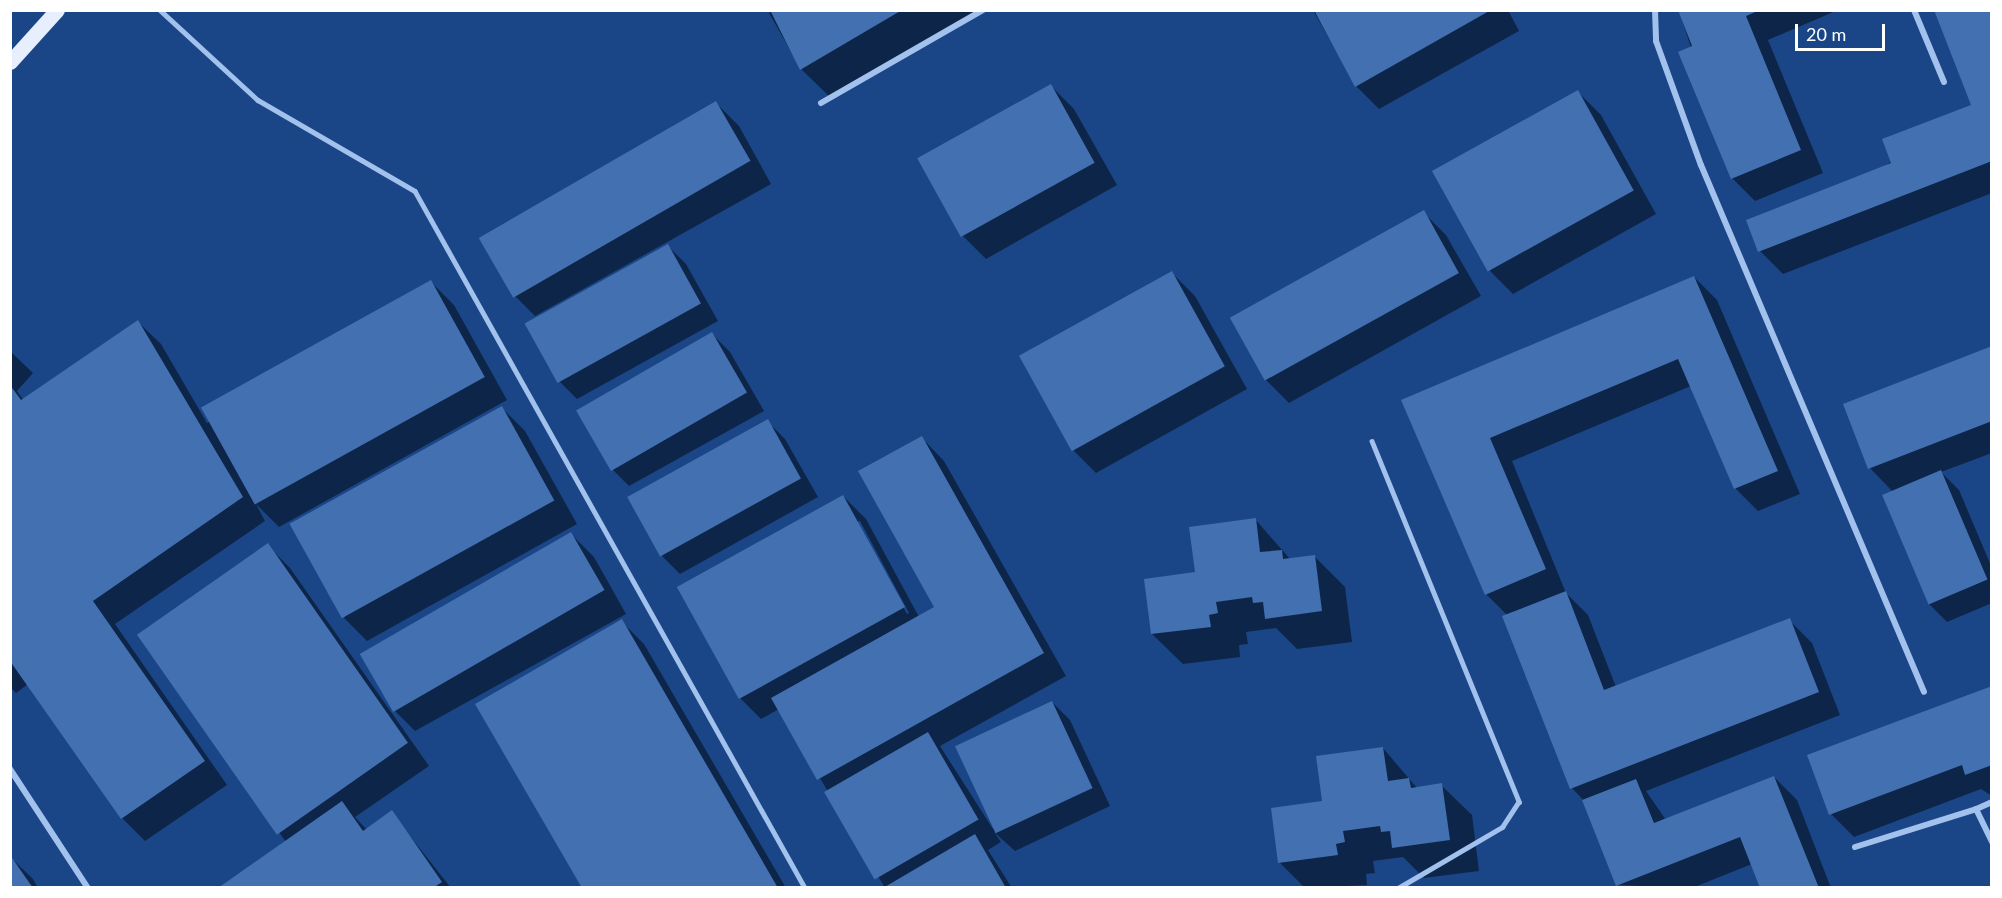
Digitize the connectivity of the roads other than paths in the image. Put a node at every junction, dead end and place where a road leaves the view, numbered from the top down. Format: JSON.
{"nodes":[{"id":1,"x":57,"y":10,"type":"edge"},
{"id":2,"x":160,"y":10,"type":"edge"},
{"id":3,"x":982,"y":10,"type":"edge"},
{"id":4,"x":1655,"y":10,"type":"edge"},
{"id":5,"x":1914,"y":10,"type":"edge"},
{"id":6,"x":10,"y":62,"type":"edge"},
{"id":7,"x":1944,"y":82,"type":"dead end"},
{"id":8,"x":821,"y":103,"type":"dead end"},
{"id":9,"x":1372,"y":441,"type":"dead end"},
{"id":10,"x":1924,"y":692,"type":"dead end"},
{"id":11,"x":10,"y":769,"type":"edge"},
{"id":12,"x":1992,"y":802,"type":"edge"},
{"id":13,"x":1976,"y":808,"type":"junction"},
{"id":14,"x":1992,"y":842,"type":"edge"},
{"id":15,"x":1855,"y":847,"type":"dead end"},
{"id":16,"x":88,"y":888,"type":"edge"},
{"id":17,"x":805,"y":888,"type":"edge"},
{"id":18,"x":1399,"y":888,"type":"edge"}],
"edges":[{"from":1,"to":6,"type":"main road"},
{"from":2,"to":17,"type":"lane"},
{"from":3,"to":8,"type":"street"},
{"from":4,"to":10,"type":"street"},
{"from":5,"to":7,"type":"street"},
{"from":9,"to":18,"type":"lane"},
{"from":11,"to":16,"type":"street"},
{"from":12,"to":13,"type":"street"},
{"from":13,"to":14,"type":"street"},
{"from":13,"to":15,"type":"street"}]}
